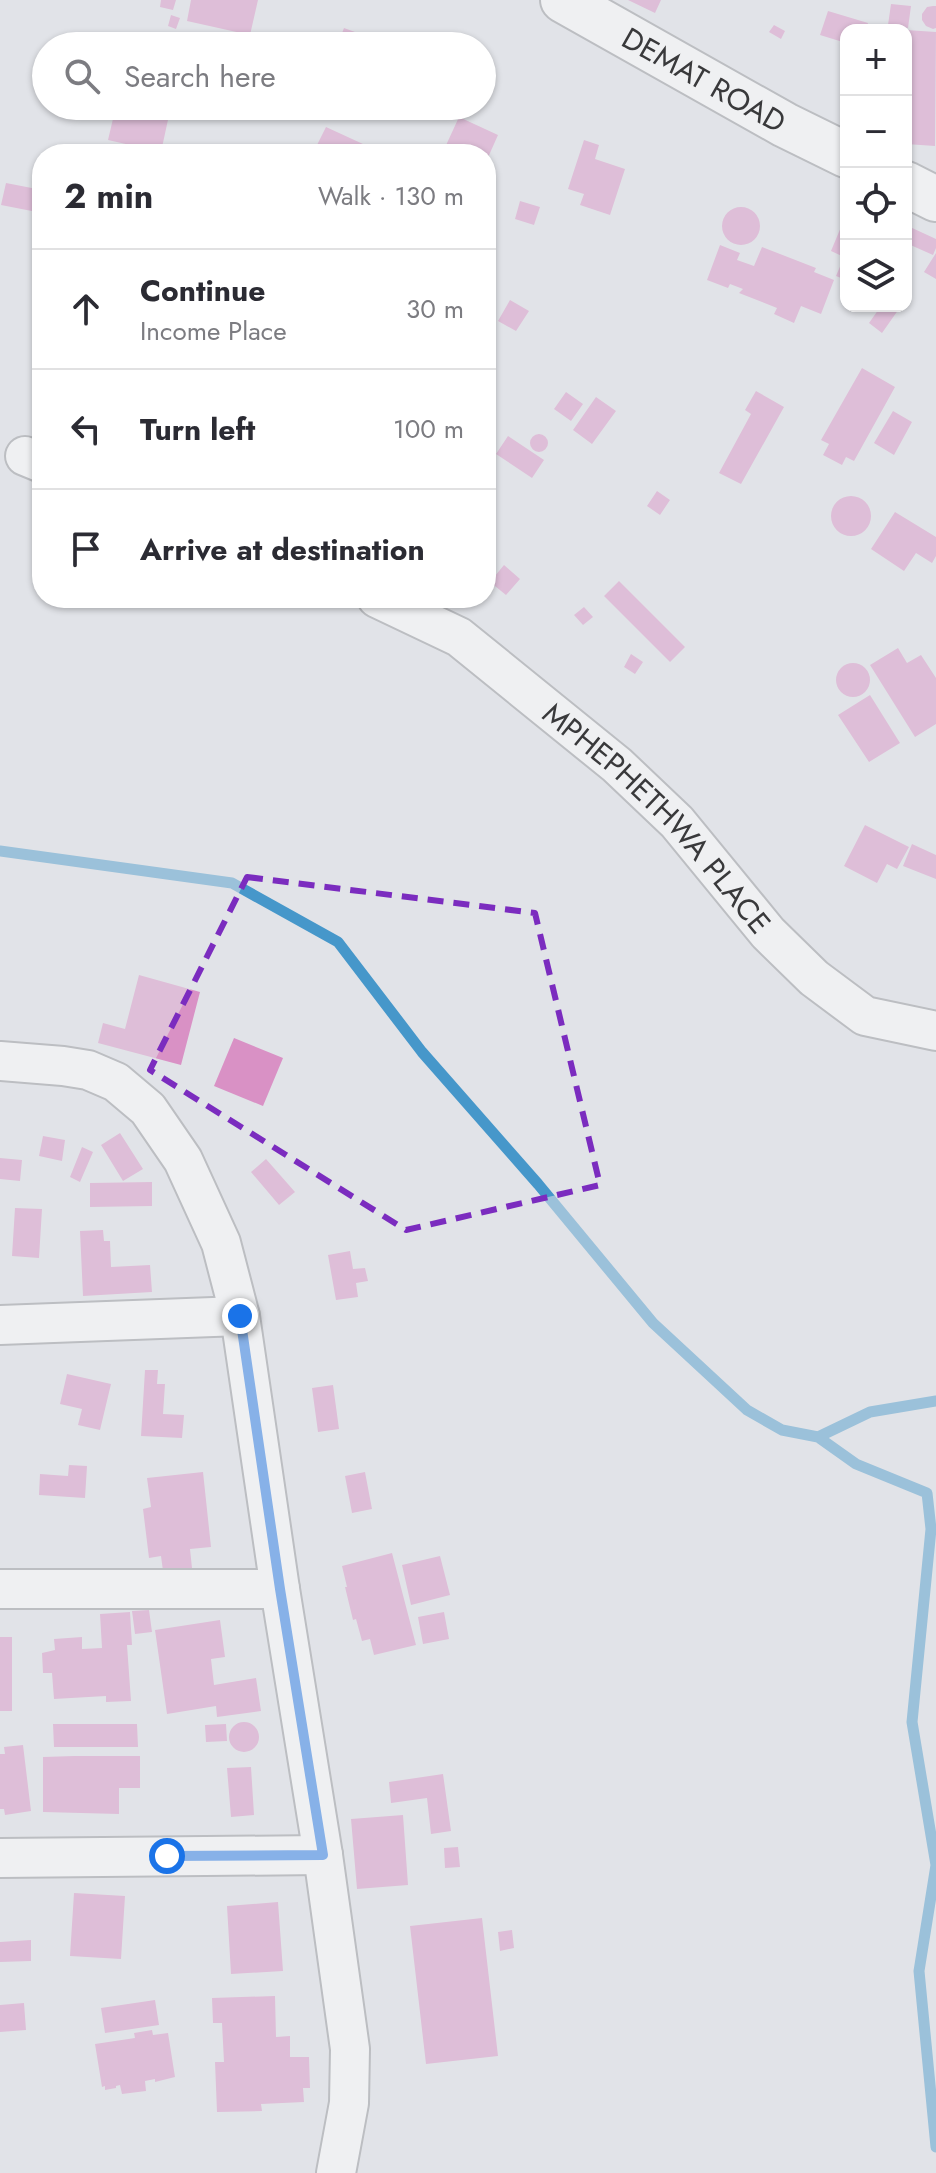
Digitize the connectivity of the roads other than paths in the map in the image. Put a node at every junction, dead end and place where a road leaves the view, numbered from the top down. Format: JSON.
{"nodes":[{"id":1,"x":563,"y":0,"type":"edge"},
{"id":2,"x":840,"y":152,"type":"edge"},
{"id":3,"x":912,"y":187,"type":"edge"},
{"id":4,"x":936,"y":199,"type":"edge"},
{"id":5,"x":398,"y":608,"type":"edge"},
{"id":6,"x":936,"y":1031,"type":"edge"},
{"id":7,"x":0,"y":1061,"type":"edge"},
{"id":8,"x":240,"y":1316,"type":"junction"},
{"id":9,"x":0,"y":1325,"type":"edge"},
{"id":10,"x":0,"y":1589,"type":"edge"},
{"id":11,"x":280,"y":1589,"type":"junction"},
{"id":12,"x":323,"y":1855,"type":"junction"},
{"id":13,"x":0,"y":1858,"type":"edge"},
{"id":14,"x":336,"y":2173,"type":"edge"}],
"edges":[{"from":1,"to":2,"type":"street","name":"DEMAT ROAD"},
{"from":3,"to":4,"type":"street"},
{"from":5,"to":6,"type":"street","name":"MPHEPHETHWA PLACE"},
{"from":7,"to":8,"type":"street"},
{"from":8,"to":9,"type":"street"},
{"from":8,"to":11,"type":"street"},
{"from":10,"to":11,"type":"street"},
{"from":11,"to":12,"type":"street"},
{"from":12,"to":13,"type":"street"},
{"from":12,"to":14,"type":"street"}]}
